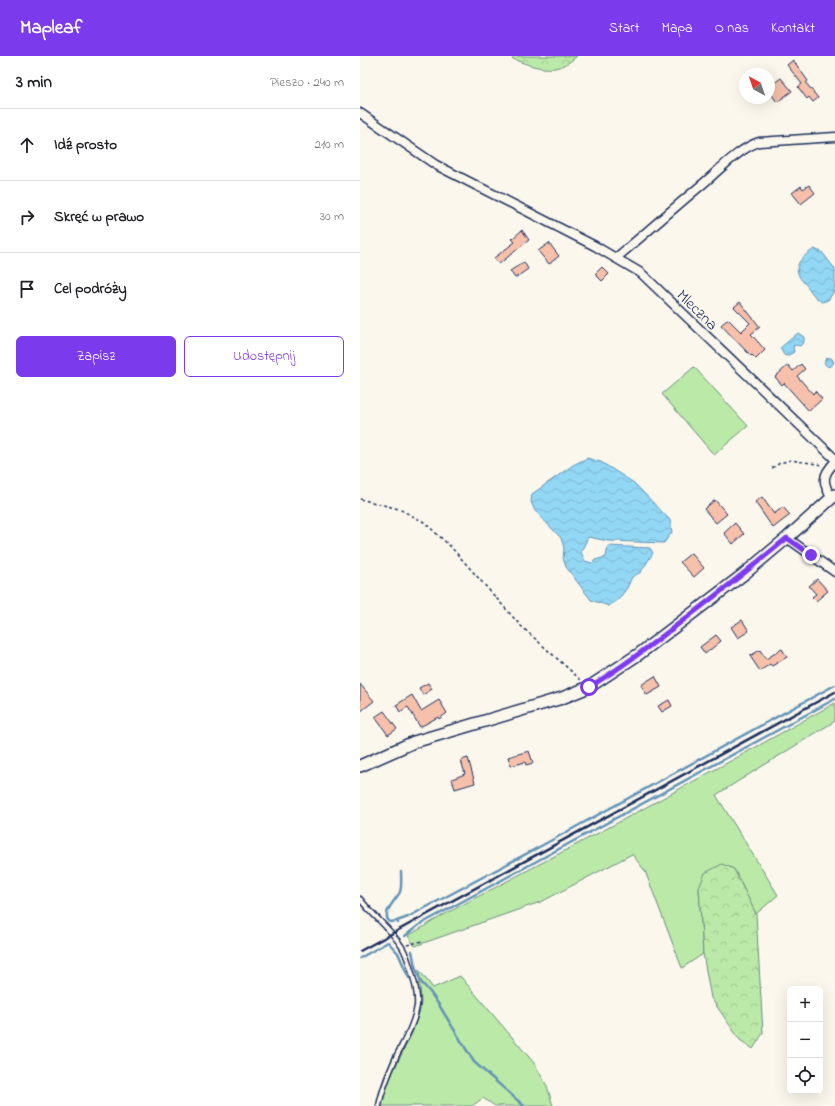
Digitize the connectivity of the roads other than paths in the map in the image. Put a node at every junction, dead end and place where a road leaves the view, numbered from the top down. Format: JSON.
{"nodes":[{"id":1,"x":360,"y":113,"type":"edge"},
{"id":2,"x":835,"y":137,"type":"edge"},
{"id":3,"x":616,"y":258,"type":"junction"},
{"id":4,"x":835,"y":460,"type":"edge"},
{"id":5,"x":834,"y":497,"type":"edge"},
{"id":6,"x":787,"y":538,"type":"junction"},
{"id":7,"x":835,"y":572,"type":"edge"},
{"id":8,"x":360,"y":766,"type":"edge"},
{"id":9,"x":360,"y":899,"type":"edge"},
{"id":10,"x":379,"y":1106,"type":"edge"}],
"edges":[{"from":1,"to":3,"type":"street","name":"Mleczna"},
{"from":2,"to":3,"type":"street"},
{"from":3,"to":4,"type":"street","name":"Mleczna"},
{"from":4,"to":5,"type":"street"},
{"from":5,"to":6,"type":"main road"},
{"from":6,"to":7,"type":"street"},
{"from":6,"to":8,"type":"main road"},
{"from":9,"to":10,"type":"lane"}]}
